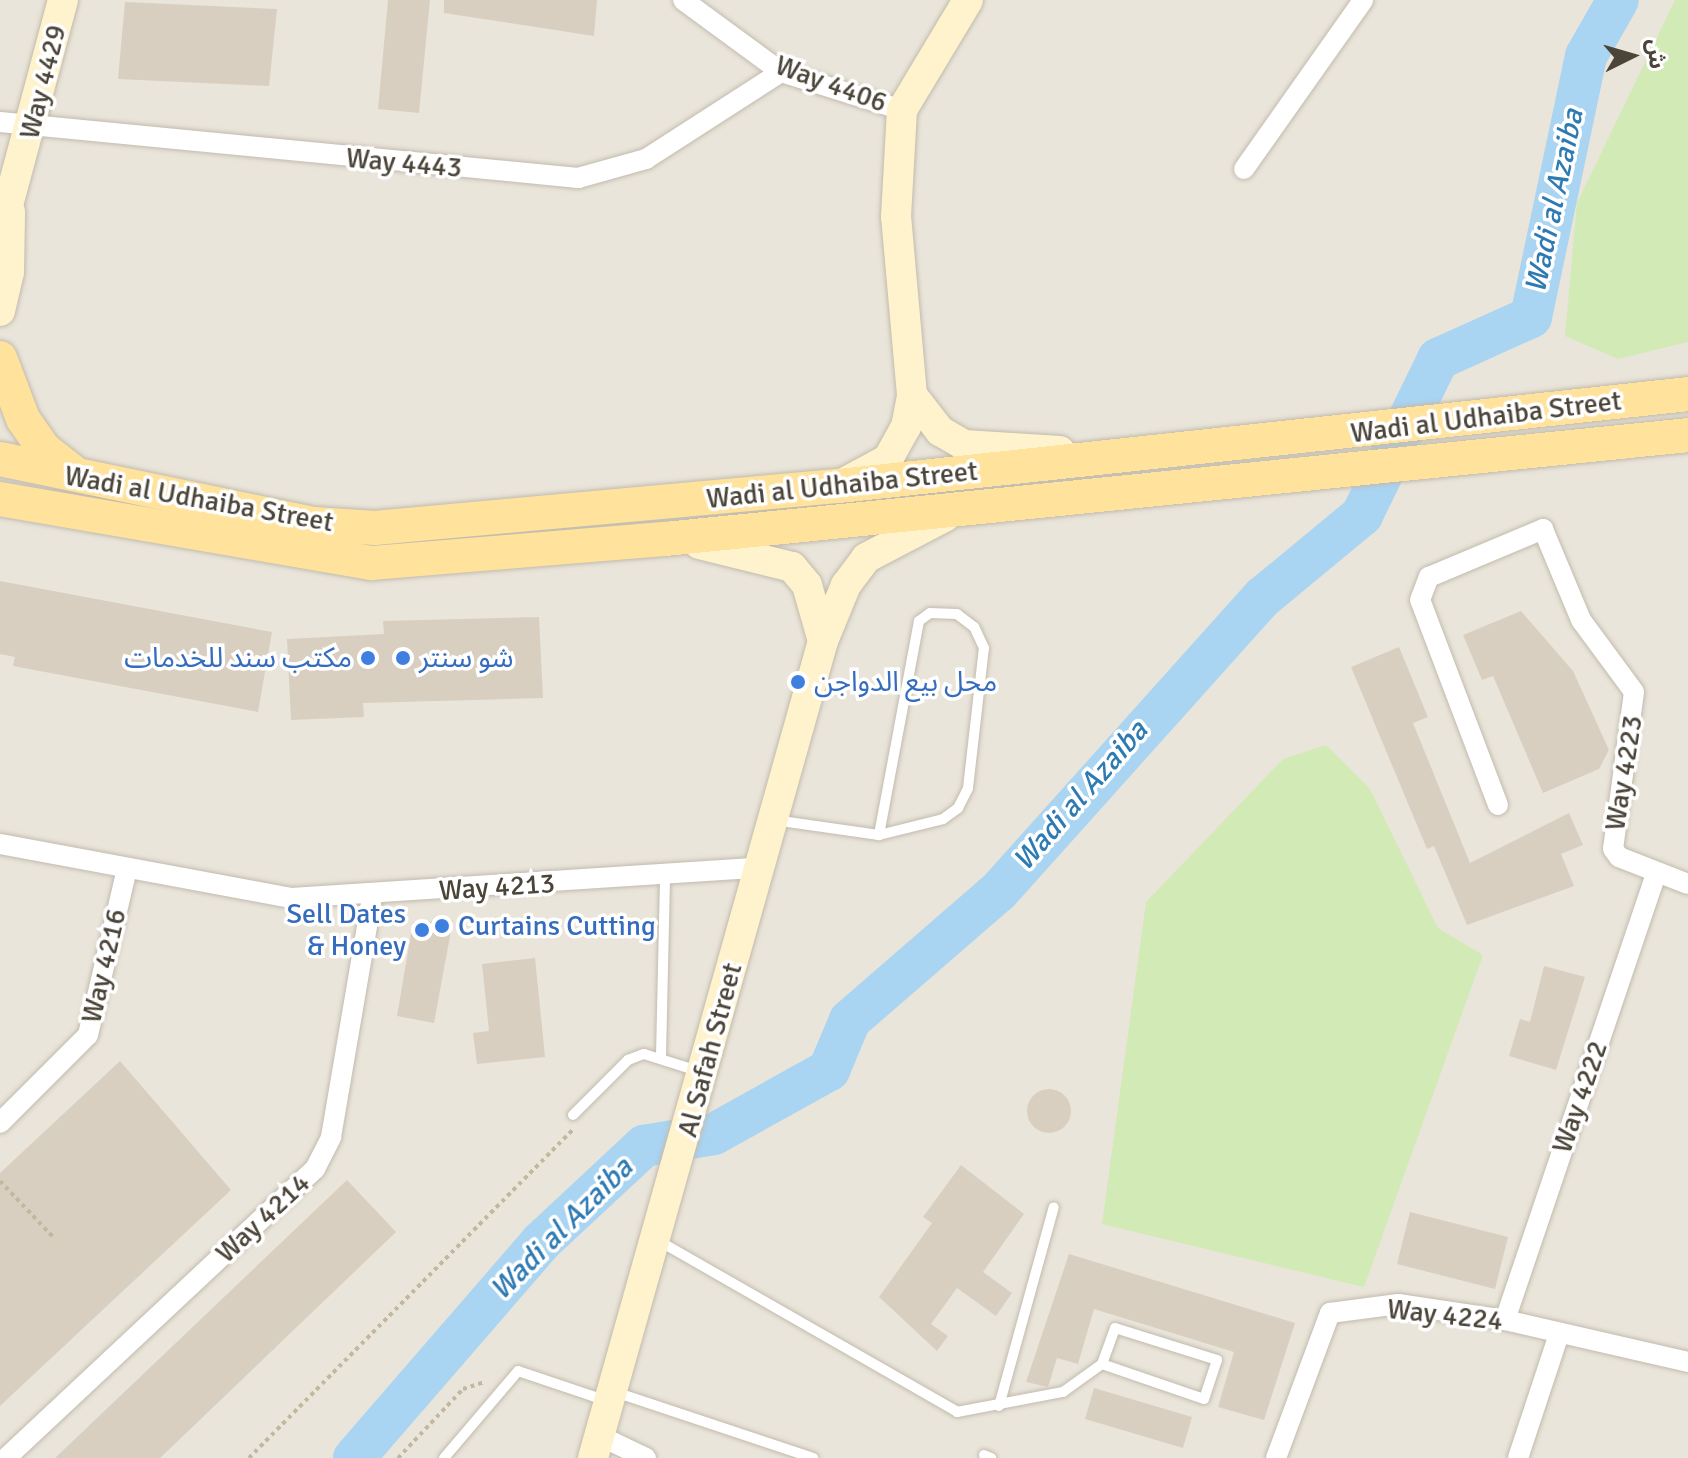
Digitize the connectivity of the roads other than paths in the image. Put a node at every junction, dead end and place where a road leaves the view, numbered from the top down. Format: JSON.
{"nodes":[{"id":1,"x":63,"y":0,"type":"edge"},
{"id":2,"x":683,"y":0,"type":"edge"},
{"id":3,"x":968,"y":0,"type":"edge"},
{"id":4,"x":1363,"y":0,"type":"edge"},
{"id":5,"x":781,"y":72,"type":"junction"},
{"id":6,"x":902,"y":110,"type":"junction"},
{"id":7,"x":0,"y":122,"type":"edge"},
{"id":8,"x":31,"y":129,"type":"junction"},
{"id":9,"x":1244,"y":169,"type":"dead end"},
{"id":10,"x":5,"y":222,"type":"edge"},
{"id":11,"x":0,"y":311,"type":"edge"},
{"id":12,"x":0,"y":358,"type":"edge"},
{"id":13,"x":1688,"y":394,"type":"edge"},
{"id":14,"x":912,"y":395,"type":"junction"},
{"id":15,"x":1688,"y":435,"type":"edge"},
{"id":16,"x":1637,"y":441,"type":"junction"},
{"id":17,"x":1134,"y":454,"type":"junction"},
{"id":18,"x":1688,"y":458,"type":"edge"},
{"id":19,"x":0,"y":459,"type":"edge"},
{"id":20,"x":82,"y":480,"type":"junction"},
{"id":21,"x":839,"y":486,"type":"junction"},
{"id":22,"x":0,"y":499,"type":"edge"},
{"id":23,"x":967,"y":510,"type":"junction"},
{"id":24,"x":665,"y":539,"type":"junction"},
{"id":25,"x":823,"y":641,"type":"junction"},
{"id":26,"x":1498,"y":805,"type":"dead end"},
{"id":27,"x":772,"y":820,"type":"junction"},
{"id":28,"x":879,"y":835,"type":"junction"},
{"id":29,"x":0,"y":844,"type":"edge"},
{"id":30,"x":758,"y":868,"type":"junction"},
{"id":31,"x":127,"y":869,"type":"junction"},
{"id":32,"x":1656,"y":873,"type":"junction"},
{"id":33,"x":665,"y":875,"type":"junction"},
{"id":34,"x":1688,"y":884,"type":"edge"},
{"id":35,"x":372,"y":896,"type":"junction"},
{"id":36,"x":661,"y":1056,"type":"junction"},
{"id":37,"x":701,"y":1085,"type":"junction"},
{"id":38,"x":573,"y":1115,"type":"road end"},
{"id":39,"x":0,"y":1123,"type":"edge"},
{"id":40,"x":1054,"y":1207,"type":"dead end"},
{"id":41,"x":658,"y":1241,"type":"junction"},
{"id":42,"x":1505,"y":1320,"type":"junction"},
{"id":43,"x":1559,"y":1334,"type":"junction"},
{"id":44,"x":1688,"y":1362,"type":"edge"},
{"id":45,"x":1102,"y":1364,"type":"junction"},
{"id":46,"x":612,"y":1397,"type":"junction"},
{"id":47,"x":999,"y":1406,"type":"junction"},
{"id":48,"x":596,"y":1447,"type":"edge"},
{"id":49,"x":6,"y":1458,"type":"edge"},
{"id":50,"x":444,"y":1458,"type":"edge"},
{"id":51,"x":646,"y":1458,"type":"edge"},
{"id":52,"x":813,"y":1458,"type":"edge"},
{"id":53,"x":1276,"y":1458,"type":"edge"},
{"id":54,"x":1518,"y":1458,"type":"edge"}],
"edges":[{"from":1,"to":8,"type":"street","name":"Way 4429"},
{"from":2,"to":5,"type":"street","name":"Way 4406"},
{"from":3,"to":6,"type":"street"},
{"from":4,"to":9,"type":"street"},
{"from":5,"to":6,"type":"street","name":"Way 4406"},
{"from":5,"to":8,"type":"street","name":"Way 4443"},
{"from":6,"to":14,"type":"street"},
{"from":7,"to":8,"type":"street","name":"Way 4443"},
{"from":8,"to":10,"type":"street","name":"Way 4429"},
{"from":10,"to":11,"type":"street","name":"Way 4429"},
{"from":12,"to":20,"type":"main road"},
{"from":13,"to":17,"type":"main road","name":"Wadi al Udhaiba Street"},
{"from":14,"to":17,"type":"street"},
{"from":14,"to":21,"type":"street"},
{"from":15,"to":16,"type":"main road","name":"Wadi al Udhaiba Street"},
{"from":16,"to":18,"type":"main road"},
{"from":16,"to":23,"type":"main road","name":"Wadi al Udhaiba Street"},
{"from":17,"to":21,"type":"main road","name":"Wadi al Udhaiba Street"},
{"from":19,"to":20,"type":"main road","name":"Wadi al Udhaiba Street"},
{"from":20,"to":21,"type":"main road","name":"Wadi al Udhaiba Street"},
{"from":22,"to":24,"type":"main road","name":"Wadi al Udhaiba Street"},
{"from":23,"to":24,"type":"main road","name":"Wadi al Udhaiba Street"},
{"from":23,"to":25,"type":"street","name":"Al Safah Street"},
{"from":24,"to":25,"type":"street"},
{"from":25,"to":27,"type":"street","name":"Al Safah Street"},
{"from":26,"to":32,"type":"street","name":"Way 4223"},
{"from":27,"to":28,"type":"lane"},
{"from":27,"to":30,"type":"street","name":"Al Safah Street"},
{"from":28,"to":28,"type":"lane"},
{"from":29,"to":31,"type":"street","name":"Way 4213"},
{"from":30,"to":33,"type":"street","name":"Way 4213"},
{"from":30,"to":37,"type":"street","name":"Al Safah Street"},
{"from":31,"to":35,"type":"street","name":"Way 4213"},
{"from":31,"to":39,"type":"street","name":"Way 4216"},
{"from":32,"to":34,"type":"street","name":"Way 4223"},
{"from":32,"to":42,"type":"street","name":"Way 4222"},
{"from":33,"to":35,"type":"street","name":"Way 4213"},
{"from":33,"to":36,"type":"lane"},
{"from":35,"to":49,"type":"street","name":"Way 4214"},
{"from":36,"to":37,"type":"lane"},
{"from":36,"to":38,"type":"lane"},
{"from":37,"to":41,"type":"street","name":"Al Safah Street"},
{"from":40,"to":47,"type":"lane"},
{"from":41,"to":46,"type":"street","name":"Al Safah Street"},
{"from":41,"to":47,"type":"lane"},
{"from":42,"to":43,"type":"street","name":"Way 4224"},
{"from":42,"to":53,"type":"street","name":"Way 4224"},
{"from":43,"to":44,"type":"street","name":"Way 4224"},
{"from":43,"to":54,"type":"street"},
{"from":45,"to":45,"type":"lane"},
{"from":45,"to":47,"type":"lane"},
{"from":46,"to":48,"type":"street","name":"Al Safah Street"},
{"from":46,"to":50,"type":"lane"},
{"from":46,"to":52,"type":"lane"},
{"from":48,"to":51,"type":"street"}]}
